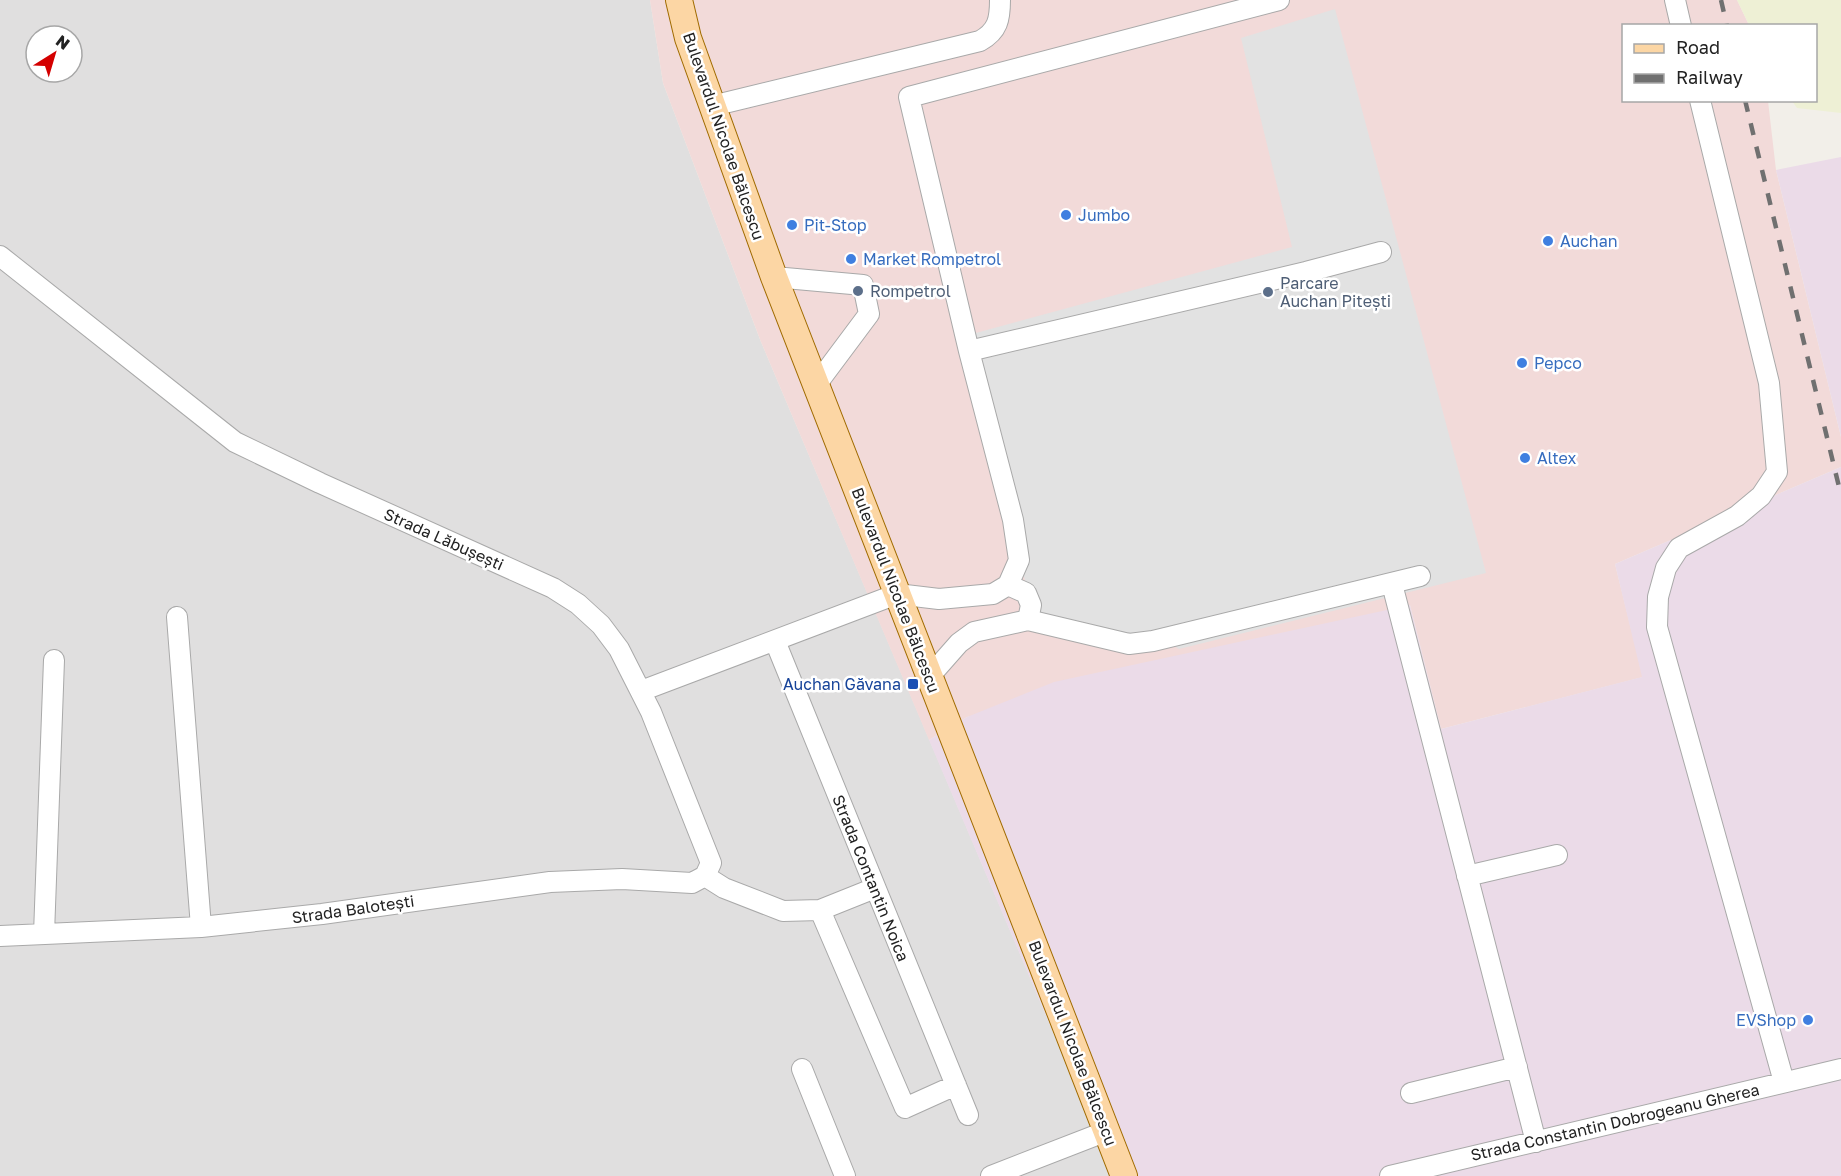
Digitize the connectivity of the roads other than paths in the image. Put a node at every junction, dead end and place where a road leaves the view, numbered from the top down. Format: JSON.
{"nodes":[{"id":1,"x":680,"y":0,"type":"edge"},
{"id":2,"x":1000,"y":0,"type":"edge"},
{"id":3,"x":1279,"y":0,"type":"edge"},
{"id":4,"x":1675,"y":0,"type":"edge"},
{"id":5,"x":1681,"y":24,"type":"edge"},
{"id":6,"x":1700,"y":102,"type":"edge"},
{"id":7,"x":712,"y":106,"type":"junction"},
{"id":8,"x":1381,"y":252,"type":"dead end"},
{"id":9,"x":0,"y":256,"type":"edge"},
{"id":10,"x":774,"y":277,"type":"junction"},
{"id":11,"x":969,"y":351,"type":"junction"},
{"id":12,"x":816,"y":385,"type":"junction"},
{"id":13,"x":1420,"y":576,"type":"dead end"},
{"id":14,"x":1392,"y":584,"type":"junction"},
{"id":15,"x":1008,"y":585,"type":"junction"},
{"id":16,"x":897,"y":594,"type":"junction"},
{"id":17,"x":177,"y":617,"type":"dead end"},
{"id":18,"x":1028,"y":620,"type":"junction"},
{"id":19,"x":775,"y":641,"type":"junction"},
{"id":20,"x":54,"y":660,"type":"dead end"},
{"id":21,"x":929,"y":677,"type":"junction"},
{"id":22,"x":641,"y":691,"type":"junction"},
{"id":23,"x":1557,"y":855,"type":"dead end"},
{"id":24,"x":705,"y":876,"type":"junction"},
{"id":25,"x":1467,"y":876,"type":"junction"},
{"id":26,"x":875,"y":888,"type":"junction"},
{"id":27,"x":820,"y":910,"type":"junction"},
{"id":28,"x":201,"y":927,"type":"junction"},
{"id":29,"x":44,"y":934,"type":"junction"},
{"id":30,"x":0,"y":936,"type":"edge"},
{"id":31,"x":1517,"y":1067,"type":"junction"},
{"id":32,"x":802,"y":1069,"type":"dead end"},
{"id":33,"x":1841,"y":1069,"type":"edge"},
{"id":34,"x":1784,"y":1082,"type":"junction"},
{"id":35,"x":956,"y":1085,"type":"junction"},
{"id":36,"x":1411,"y":1093,"type":"dead end"},
{"id":37,"x":968,"y":1115,"type":"dead end"},
{"id":38,"x":1107,"y":1131,"type":"junction"},
{"id":39,"x":1536,"y":1142,"type":"junction"},
{"id":40,"x":845,"y":1176,"type":"edge"},
{"id":41,"x":991,"y":1176,"type":"edge"},
{"id":42,"x":1124,"y":1176,"type":"edge"},
{"id":43,"x":1390,"y":1176,"type":"edge"}],
"edges":[{"from":1,"to":7,"type":"main road","name":"Bulevardul Nicolae Bălcescu"},
{"from":2,"to":7,"type":"street"},
{"from":3,"to":11,"type":"street"},
{"from":4,"to":5,"type":"street"},
{"from":6,"to":34,"type":"street"},
{"from":7,"to":10,"type":"main road","name":"Bulevardul Nicolae Bălcescu"},
{"from":8,"to":11,"type":"street"},
{"from":9,"to":22,"type":"street","name":"Strada Lăbușești"},
{"from":10,"to":12,"type":"main road","name":"Bulevardul Nicolae Bălcescu"},
{"from":10,"to":12,"type":"street"},
{"from":11,"to":15,"type":"street"},
{"from":12,"to":16,"type":"main road","name":"Bulevardul Nicolae Bălcescu"},
{"from":13,"to":14,"type":"street"},
{"from":14,"to":18,"type":"street"},
{"from":14,"to":25,"type":"street"},
{"from":15,"to":16,"type":"street"},
{"from":15,"to":18,"type":"street"},
{"from":16,"to":19,"type":"street"},
{"from":16,"to":21,"type":"main road","name":"Bulevardul Nicolae Bălcescu"},
{"from":17,"to":28,"type":"street"},
{"from":18,"to":21,"type":"street"},
{"from":19,"to":22,"type":"street"},
{"from":19,"to":26,"type":"street","name":"Strada Contantin Noica"},
{"from":20,"to":29,"type":"street"},
{"from":21,"to":38,"type":"main road","name":"Bulevardul Nicolae Bălcescu"},
{"from":22,"to":24,"type":"street"},
{"from":23,"to":25,"type":"street"},
{"from":24,"to":27,"type":"street"},
{"from":24,"to":28,"type":"street","name":"Strada Balotești"},
{"from":25,"to":31,"type":"street"},
{"from":26,"to":27,"type":"street"},
{"from":26,"to":35,"type":"street","name":"Strada Contantin Noica"},
{"from":27,"to":35,"type":"street"},
{"from":28,"to":29,"type":"street","name":"Strada Balotești"},
{"from":29,"to":30,"type":"street","name":"Strada Balotești"},
{"from":31,"to":36,"type":"street"},
{"from":31,"to":39,"type":"street"},
{"from":32,"to":40,"type":"street"},
{"from":33,"to":34,"type":"street","name":"Strada Constantin Dobrogeanu Gherea"},
{"from":34,"to":39,"type":"street","name":"Strada Constantin Dobrogeanu Gherea"},
{"from":35,"to":37,"type":"street","name":"Strada Contantin Noica"},
{"from":38,"to":41,"type":"street"},
{"from":38,"to":42,"type":"main road","name":"Bulevardul Nicolae Bălcescu"},
{"from":39,"to":43,"type":"street","name":"Strada Constantin Dobrogeanu Gherea"}]}
